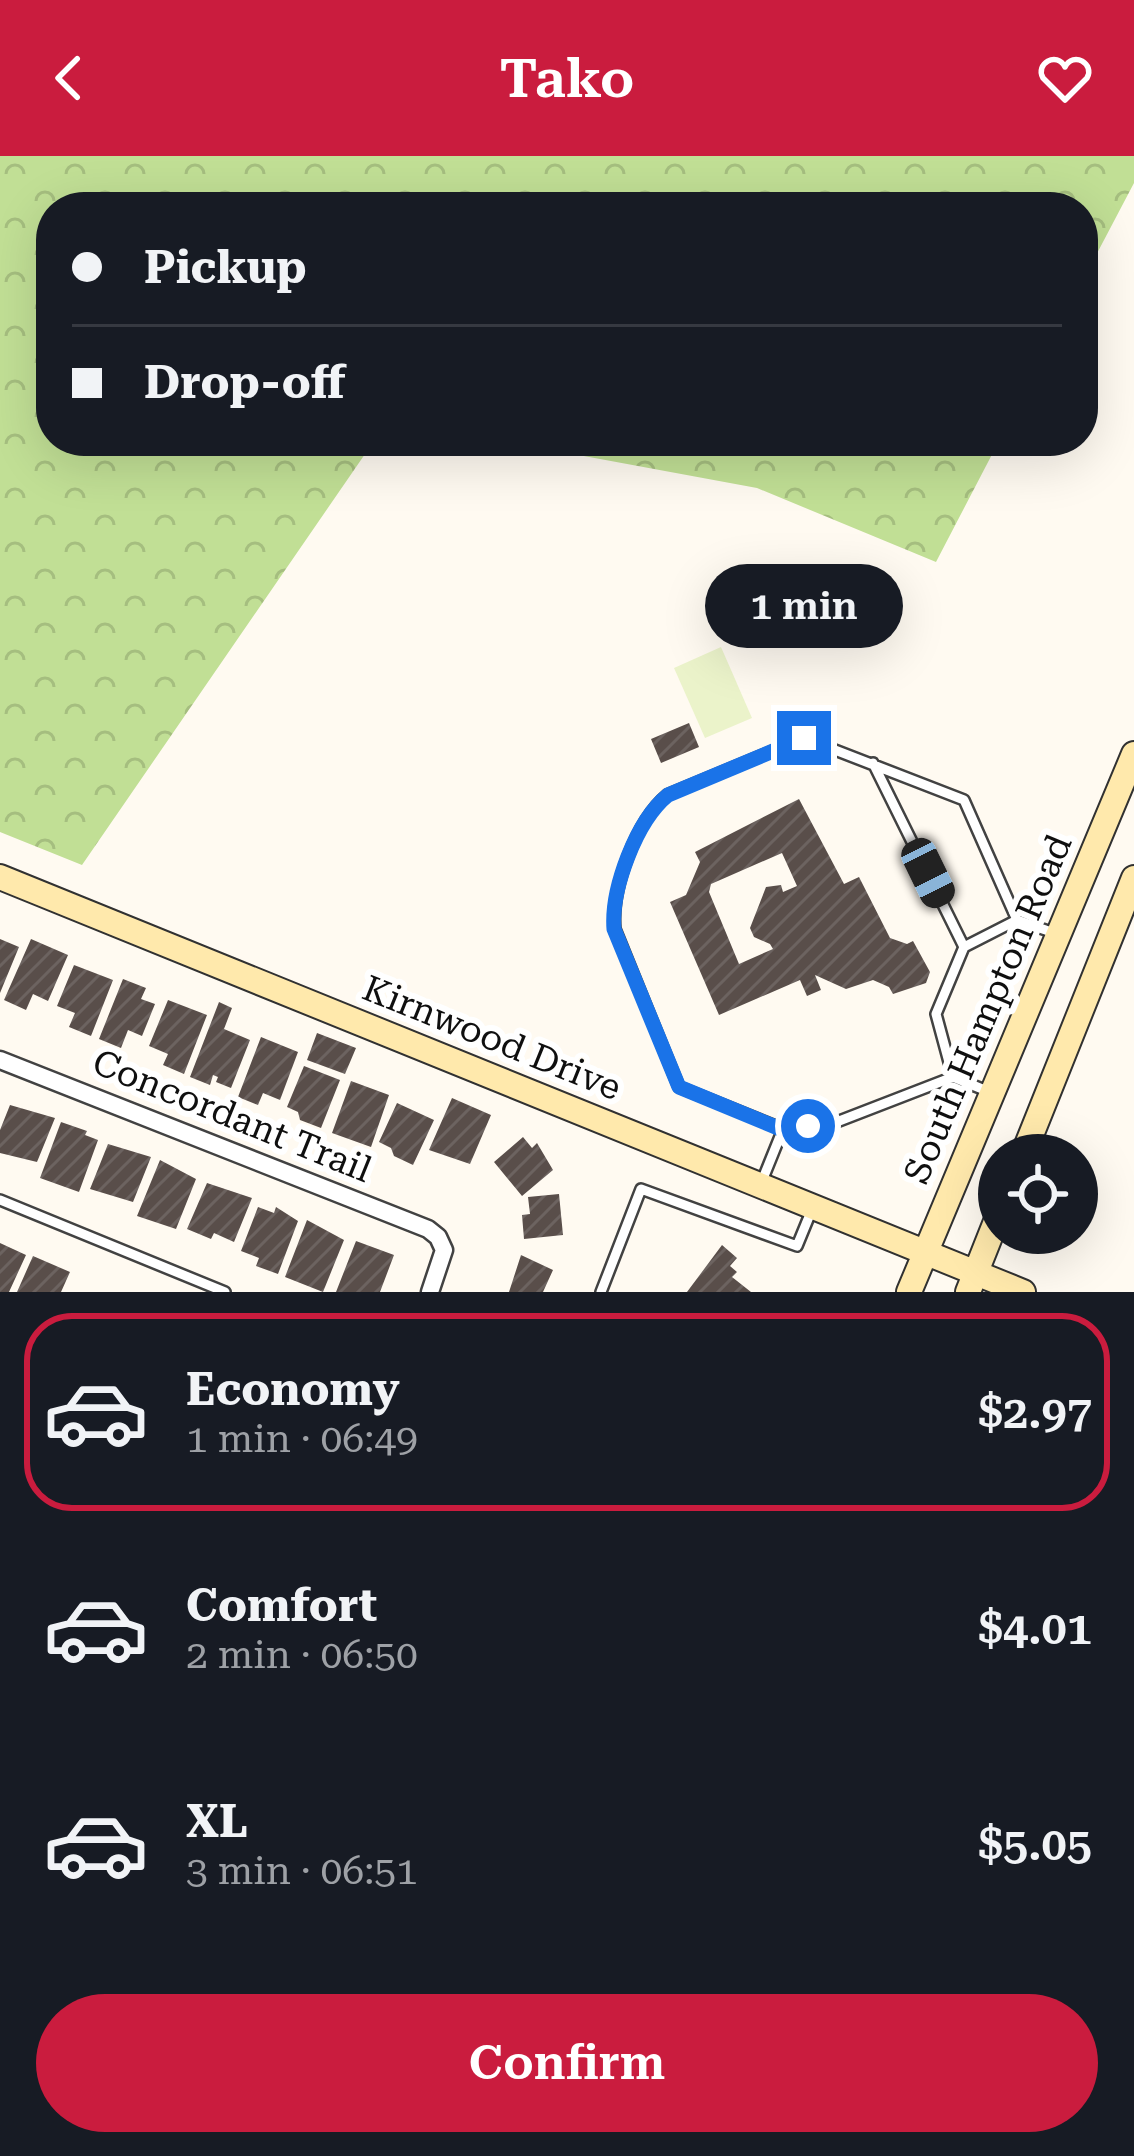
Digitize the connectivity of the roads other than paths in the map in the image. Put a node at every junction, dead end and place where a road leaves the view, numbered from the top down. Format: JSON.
{"nodes":[{"id":1,"x":1134,"y":754,"type":"edge"},
{"id":2,"x":873,"y":763,"type":"junction"},
{"id":3,"x":0,"y":877,"type":"edge"},
{"id":4,"x":1134,"y":878,"type":"edge"},
{"id":5,"x":1017,"y":920,"type":"junction"},
{"id":6,"x":1058,"y":935,"type":"junction"},
{"id":7,"x":964,"y":946,"type":"junction"},
{"id":8,"x":0,"y":1060,"type":"edge"},
{"id":9,"x":953,"y":1077,"type":"junction"},
{"id":10,"x":992,"y":1094,"type":"junction"},
{"id":11,"x":783,"y":1130,"type":"junction"},
{"id":12,"x":1031,"y":1134,"type":"edge"},
{"id":13,"x":760,"y":1186,"type":"junction"},
{"id":14,"x":0,"y":1201,"type":"edge"},
{"id":15,"x":813,"y":1207,"type":"junction"},
{"id":16,"x":925,"y":1252,"type":"junction"},
{"id":17,"x":983,"y":1254,"type":"edge"},
{"id":18,"x":972,"y":1282,"type":"edge"},
{"id":19,"x":225,"y":1292,"type":"edge"},
{"id":20,"x":430,"y":1292,"type":"edge"},
{"id":21,"x":601,"y":1292,"type":"edge"},
{"id":22,"x":909,"y":1292,"type":"edge"},
{"id":23,"x":1023,"y":1292,"type":"edge"}],
"edges":[{"from":1,"to":6,"type":"street","name":"South Hampton Road"},
{"from":2,"to":5,"type":"lane"},
{"from":2,"to":7,"type":"lane"},
{"from":2,"to":11,"type":"lane"},
{"from":3,"to":13,"type":"street","name":"Kirnwood Drive"},
{"from":4,"to":12,"type":"street"},
{"from":5,"to":6,"type":"lane"},
{"from":5,"to":7,"type":"lane"},
{"from":6,"to":10,"type":"street","name":"South Hampton Road"},
{"from":7,"to":9,"type":"lane"},
{"from":8,"to":20,"type":"street","name":"Concordant Trail"},
{"from":9,"to":10,"type":"lane"},
{"from":9,"to":11,"type":"lane"},
{"from":10,"to":16,"type":"street","name":"South Hampton Road"},
{"from":11,"to":13,"type":"lane"},
{"from":13,"to":15,"type":"street","name":"Kirnwood Drive"},
{"from":14,"to":19,"type":"lane"},
{"from":15,"to":16,"type":"street","name":"Kirnwood Drive"},
{"from":15,"to":21,"type":"lane"},
{"from":16,"to":18,"type":"street","name":"Kirnwood Drive"},
{"from":16,"to":22,"type":"street","name":"South Hampton Road"},
{"from":17,"to":18,"type":"street"},
{"from":18,"to":23,"type":"street","name":"Kirnwood Drive"}]}
